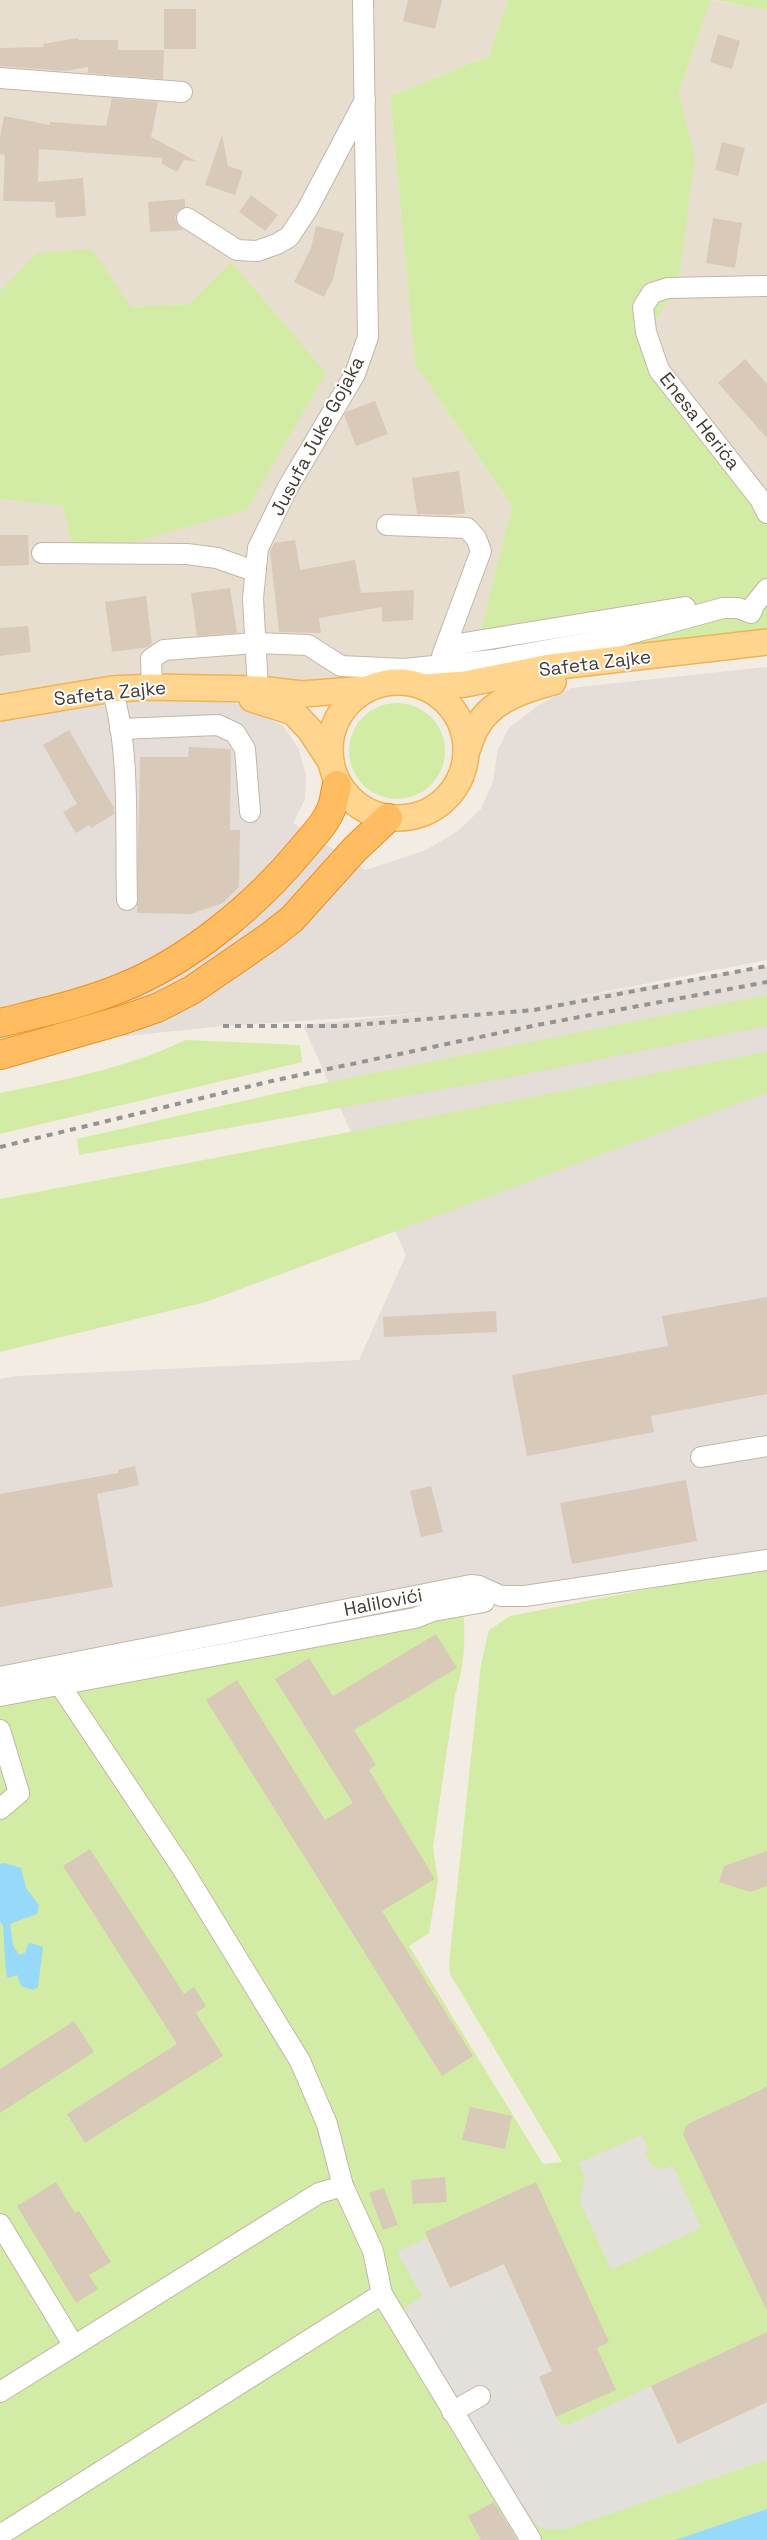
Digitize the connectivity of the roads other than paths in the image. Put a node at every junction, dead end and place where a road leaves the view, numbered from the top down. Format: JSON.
{"nodes":[{"id":1,"x":363,"y":0,"type":"edge"},
{"id":2,"x":0,"y":78,"type":"edge"},
{"id":3,"x":182,"y":92,"type":"dead end"},
{"id":4,"x":366,"y":98,"type":"junction"},
{"id":5,"x":187,"y":218,"type":"dead end"},
{"id":6,"x":767,"y":286,"type":"edge"},
{"id":7,"x":767,"y":513,"type":"edge"},
{"id":8,"x":387,"y":525,"type":"dead end"},
{"id":9,"x":42,"y":553,"type":"dead end"},
{"id":10,"x":254,"y":571,"type":"junction"},
{"id":11,"x":765,"y":591,"type":"edge"},
{"id":12,"x":751,"y":613,"type":"junction"},
{"id":13,"x":256,"y":643,"type":"junction"},
{"id":14,"x":446,"y":646,"type":"junction"},
{"id":15,"x":762,"y":647,"type":"edge"},
{"id":16,"x":399,"y":676,"type":"junction"},
{"id":17,"x":431,"y":677,"type":"junction"},
{"id":18,"x":152,"y":687,"type":"junction"},
{"id":19,"x":112,"y":689,"type":"junction"},
{"id":20,"x":222,"y":689,"type":"junction"},
{"id":21,"x":258,"y":689,"type":"junction"},
{"id":22,"x":367,"y":689,"type":"junction"},
{"id":23,"x":0,"y":708,"type":"edge"},
{"id":24,"x":120,"y":729,"type":"junction"},
{"id":25,"x":466,"y":753,"type":"junction"},
{"id":26,"x":334,"y":774,"type":"junction"},
{"id":27,"x":250,"y":812,"type":"dead end"},
{"id":28,"x":388,"y":818,"type":"junction"},
{"id":29,"x":126,"y":900,"type":"dead end"},
{"id":30,"x":0,"y":1023,"type":"edge"},
{"id":31,"x":0,"y":1055,"type":"edge"},
{"id":32,"x":767,"y":1446,"type":"edge"},
{"id":33,"x":701,"y":1457,"type":"dead end"},
{"id":34,"x":767,"y":1560,"type":"edge"},
{"id":35,"x":486,"y":1596,"type":"junction"},
{"id":36,"x":0,"y":1677,"type":"edge"},
{"id":37,"x":60,"y":1685,"type":"junction"},
{"id":38,"x":0,"y":1696,"type":"edge"},
{"id":39,"x":0,"y":1730,"type":"edge"},
{"id":40,"x":0,"y":1809,"type":"edge"},
{"id":41,"x":343,"y":2186,"type":"junction"},
{"id":42,"x":0,"y":2224,"type":"edge"},
{"id":43,"x":382,"y":2294,"type":"junction"},
{"id":44,"x":74,"y":2346,"type":"junction"},
{"id":45,"x":0,"y":2392,"type":"edge"},
{"id":46,"x":480,"y":2396,"type":"dead end"},
{"id":47,"x":452,"y":2412,"type":"junction"},
{"id":48,"x":0,"y":2535,"type":"edge"},
{"id":49,"x":531,"y":2540,"type":"edge"}],
"edges":[{"from":1,"to":4,"type":"street","name":"Jusufa Juke Gojaka"},
{"from":2,"to":3,"type":"street"},
{"from":4,"to":5,"type":"street"},
{"from":4,"to":10,"type":"street","name":"Jusufa Juke Gojaka"},
{"from":6,"to":7,"type":"street","name":"Enesa Herića"},
{"from":8,"to":14,"type":"street"},
{"from":9,"to":10,"type":"street"},
{"from":10,"to":13,"type":"street","name":"Jusufa Juke Gojaka"},
{"from":11,"to":12,"type":"street"},
{"from":11,"to":14,"type":"street"},
{"from":12,"to":15,"type":"street"},
{"from":12,"to":17,"type":"street"},
{"from":13,"to":16,"type":"street"},
{"from":13,"to":18,"type":"street"},
{"from":13,"to":21,"type":"street","name":"Jusufa Juke Gojaka"},
{"from":14,"to":17,"type":"street"},
{"from":15,"to":17,"type":"main road","name":"Safeta Zajke"},
{"from":15,"to":25,"type":"main road","name":"Safeta Zajke"},
{"from":16,"to":17,"type":"main road","name":"Safeta Zajke"},
{"from":16,"to":22,"type":"main road","name":"Safeta Zajke"},
{"from":17,"to":25,"type":"main road","name":"Safeta Zajke"},
{"from":18,"to":19,"type":"main road","name":"Safeta Zajke"},
{"from":18,"to":20,"type":"main road","name":"Safeta Zajke"},
{"from":19,"to":23,"type":"main road","name":"Safeta Zajke"},
{"from":19,"to":24,"type":"street"},
{"from":20,"to":21,"type":"main road","name":"Safeta Zajke"},
{"from":20,"to":26,"type":"main road","name":"Safeta Zajke"},
{"from":21,"to":22,"type":"main road","name":"Safeta Zajke"},
{"from":22,"to":26,"type":"main road","name":"Safeta Zajke"},
{"from":24,"to":27,"type":"street"},
{"from":24,"to":29,"type":"street"},
{"from":25,"to":28,"type":"main road","name":"Safeta Zajke"},
{"from":26,"to":28,"type":"main road","name":"Safeta Zajke"},
{"from":26,"to":30,"type":"highway"},
{"from":28,"to":31,"type":"highway"},
{"from":32,"to":33,"type":"street"},
{"from":34,"to":35,"type":"street","name":"Halilovići"},
{"from":35,"to":36,"type":"street","name":"Halilovići"},
{"from":35,"to":37,"type":"street"},
{"from":37,"to":38,"type":"street"},
{"from":37,"to":41,"type":"street"},
{"from":39,"to":40,"type":"street"},
{"from":41,"to":43,"type":"street"},
{"from":41,"to":44,"type":"street"},
{"from":42,"to":44,"type":"street"},
{"from":43,"to":47,"type":"street"},
{"from":43,"to":48,"type":"street"},
{"from":44,"to":45,"type":"street"},
{"from":46,"to":47,"type":"street"},
{"from":47,"to":49,"type":"street"}]}
